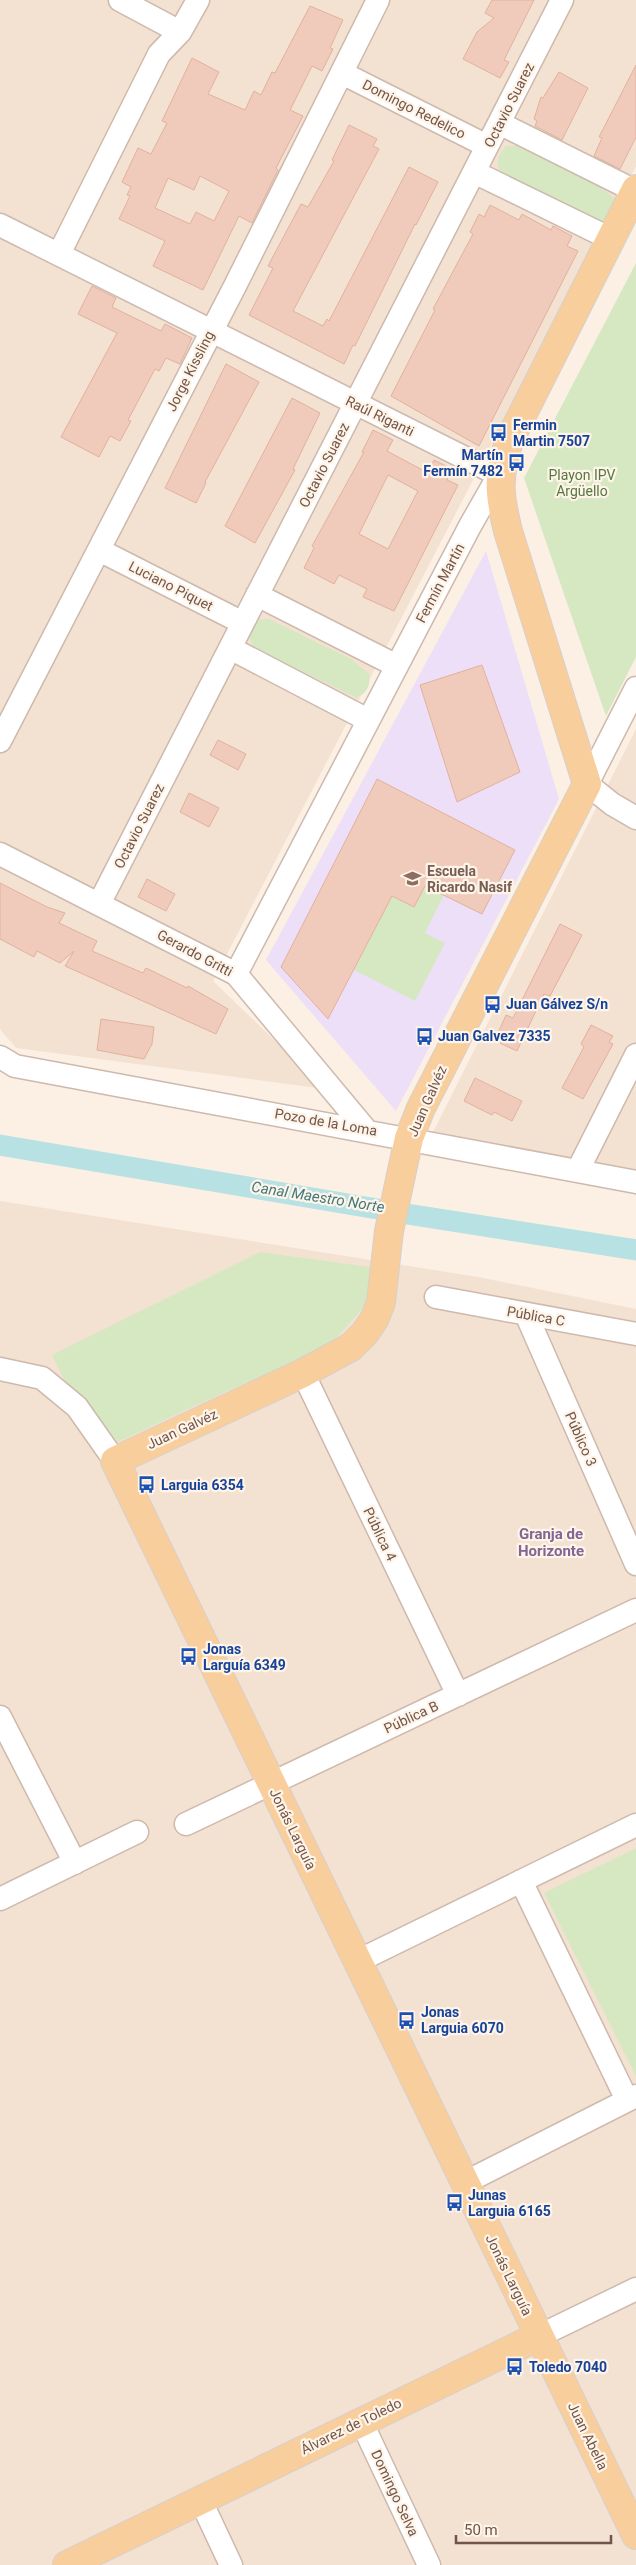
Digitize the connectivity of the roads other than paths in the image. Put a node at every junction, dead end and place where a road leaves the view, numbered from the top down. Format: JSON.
{"nodes":[{"id":1,"x":120,"y":0,"type":"edge"},
{"id":2,"x":198,"y":0,"type":"edge"},
{"id":3,"x":378,"y":0,"type":"edge"},
{"id":4,"x":562,"y":0,"type":"edge"},
{"id":5,"x":180,"y":32,"type":"junction"},
{"id":6,"x":342,"y":73,"type":"junction"},
{"id":7,"x":499,"y":123,"type":"junction"},
{"id":8,"x":487,"y":146,"type":"junction"},
{"id":9,"x":474,"y":172,"type":"junction"},
{"id":10,"x":635,"y":190,"type":"edge"},
{"id":11,"x":0,"y":225,"type":"edge"},
{"id":12,"x":611,"y":240,"type":"junction"},
{"id":13,"x":59,"y":254,"type":"junction"},
{"id":14,"x":210,"y":330,"type":"junction"},
{"id":15,"x":356,"y":404,"type":"junction"},
{"id":16,"x":499,"y":475,"type":"junction"},
{"id":17,"x":98,"y":550,"type":"junction"},
{"id":18,"x":257,"y":595,"type":"junction"},
{"id":19,"x":242,"y":623,"type":"junction"},
{"id":20,"x":230,"y":648,"type":"junction"},
{"id":21,"x":396,"y":666,"type":"junction"},
{"id":22,"x":636,"y":688,"type":"edge"},
{"id":23,"x":368,"y":720,"type":"junction"},
{"id":24,"x":0,"y":741,"type":"edge"},
{"id":25,"x":587,"y":784,"type":"junction"},
{"id":26,"x":636,"y":818,"type":"edge"},
{"id":27,"x":0,"y":854,"type":"edge"},
{"id":28,"x":100,"y":904,"type":"junction"},
{"id":29,"x":236,"y":974,"type":"junction"},
{"id":30,"x":636,"y":1056,"type":"edge"},
{"id":31,"x":7,"y":1061,"type":"edge"},
{"id":32,"x":366,"y":1130,"type":"junction"},
{"id":33,"x":409,"y":1138,"type":"junction"},
{"id":34,"x":578,"y":1170,"type":"junction"},
{"id":35,"x":636,"y":1182,"type":"edge"},
{"id":36,"x":436,"y":1297,"type":"dead end"},
{"id":37,"x":526,"y":1314,"type":"junction"},
{"id":38,"x":636,"y":1334,"type":"edge"},
{"id":39,"x":0,"y":1369,"type":"edge"},
{"id":40,"x":302,"y":1373,"type":"junction"},
{"id":41,"x":116,"y":1460,"type":"junction"},
{"id":42,"x":636,"y":1564,"type":"edge"},
{"id":43,"x":636,"y":1610,"type":"edge"},
{"id":44,"x":458,"y":1694,"type":"junction"},
{"id":45,"x":0,"y":1717,"type":"edge"},
{"id":46,"x":271,"y":1783,"type":"junction"},
{"id":47,"x":186,"y":1824,"type":"dead end"},
{"id":48,"x":636,"y":1825,"type":"edge"},
{"id":49,"x":137,"y":1832,"type":"dead end"},
{"id":50,"x":75,"y":1863,"type":"junction"},
{"id":51,"x":521,"y":1881,"type":"junction"},
{"id":52,"x":0,"y":1899,"type":"edge"},
{"id":53,"x":358,"y":1961,"type":"junction"},
{"id":54,"x":632,"y":2098,"type":"edge"},
{"id":55,"x":464,"y":2183,"type":"junction"},
{"id":56,"x":636,"y":2289,"type":"edge"},
{"id":57,"x":539,"y":2336,"type":"junction"},
{"id":58,"x":360,"y":2421,"type":"junction"},
{"id":59,"x":200,"y":2499,"type":"junction"},
{"id":60,"x":636,"y":2535,"type":"edge"},
{"id":61,"x":67,"y":2565,"type":"edge"},
{"id":62,"x":231,"y":2565,"type":"edge"},
{"id":63,"x":428,"y":2565,"type":"edge"}],
"edges":[{"from":1,"to":5,"type":"street"},
{"from":2,"to":5,"type":"street"},
{"from":3,"to":6,"type":"street","name":"Jorge Kissling"},
{"from":4,"to":7,"type":"street","name":"Octavio Suarez"},
{"from":5,"to":13,"type":"street"},
{"from":6,"to":8,"type":"street","name":"Domingo Redelico"},
{"from":6,"to":14,"type":"street","name":"Jorge Kissling"},
{"from":7,"to":8,"type":"street","name":"Octavio Suarez"},
{"from":7,"to":10,"type":"street"},
{"from":8,"to":9,"type":"street","name":"Octavio Suarez"},
{"from":9,"to":12,"type":"street"},
{"from":9,"to":15,"type":"street","name":"Octavio Suarez"},
{"from":10,"to":12,"type":"main road","name":"Fermín Martín"},
{"from":11,"to":13,"type":"street","name":"Raúl Riganti"},
{"from":12,"to":16,"type":"main road","name":"Fermín Martín"},
{"from":13,"to":14,"type":"street","name":"Raúl Riganti"},
{"from":14,"to":15,"type":"street","name":"Raúl Riganti"},
{"from":14,"to":17,"type":"street","name":"Jorge Kissling"},
{"from":15,"to":16,"type":"street","name":"Raúl Riganti"},
{"from":15,"to":18,"type":"street","name":"Octavio Suarez"},
{"from":16,"to":21,"type":"street","name":"Fermín Martín"},
{"from":16,"to":25,"type":"main road"},
{"from":17,"to":19,"type":"street","name":"Luciano Piquet"},
{"from":17,"to":24,"type":"street","name":"Jorge Kissling"},
{"from":18,"to":19,"type":"street","name":"Octavio Suarez"},
{"from":18,"to":21,"type":"street"},
{"from":19,"to":20,"type":"street","name":"Octavio Suarez"},
{"from":20,"to":23,"type":"street"},
{"from":20,"to":28,"type":"street","name":"Octavio Suarez"},
{"from":21,"to":23,"type":"street","name":"Fermín Martín"},
{"from":22,"to":25,"type":"street","name":"Juan Galvéz"},
{"from":23,"to":29,"type":"street","name":"Fermín Martín"},
{"from":25,"to":26,"type":"street"},
{"from":25,"to":33,"type":"main road","name":"Juan Galvéz"},
{"from":27,"to":28,"type":"street","name":"Gerardo Gritti"},
{"from":28,"to":29,"type":"street","name":"Gerardo Gritti"},
{"from":29,"to":32,"type":"street","name":"Gerardo Gritti"},
{"from":30,"to":34,"type":"street"},
{"from":31,"to":32,"type":"street","name":"Pozo de la Loma"},
{"from":32,"to":33,"type":"street","name":"Pozo de la Loma"},
{"from":33,"to":34,"type":"street","name":"Pozo de la Loma"},
{"from":33,"to":40,"type":"main road","name":"Juan Galvéz"},
{"from":34,"to":35,"type":"street","name":"Pozo de la Loma"},
{"from":36,"to":37,"type":"street","name":"Pública C"},
{"from":37,"to":38,"type":"street","name":"Pública C"},
{"from":37,"to":42,"type":"street","name":"Público 3"},
{"from":39,"to":41,"type":"street","name":"Jonás Larguía"},
{"from":40,"to":41,"type":"main road","name":"Juan Galvéz"},
{"from":40,"to":44,"type":"street","name":"Pública 4"},
{"from":41,"to":46,"type":"main road","name":"Jonás Larguía"},
{"from":43,"to":44,"type":"street","name":"Pública B"},
{"from":44,"to":46,"type":"street","name":"Pública B"},
{"from":45,"to":50,"type":"street"},
{"from":46,"to":47,"type":"street","name":"Pública B"},
{"from":46,"to":53,"type":"main road","name":"Jonás Larguía"},
{"from":48,"to":51,"type":"street"},
{"from":49,"to":50,"type":"street"},
{"from":50,"to":52,"type":"street"},
{"from":51,"to":53,"type":"street"},
{"from":51,"to":54,"type":"street"},
{"from":53,"to":55,"type":"main road","name":"Jonás Larguía"},
{"from":54,"to":55,"type":"street"},
{"from":55,"to":57,"type":"main road","name":"Jonás Larguía"},
{"from":56,"to":57,"type":"street","name":"Álvarez de Toledo"},
{"from":57,"to":58,"type":"main road","name":"Álvarez de Toledo"},
{"from":57,"to":60,"type":"main road","name":"Juan Abella"},
{"from":58,"to":59,"type":"main road","name":"Álvarez de Toledo"},
{"from":58,"to":63,"type":"street","name":"Domingo Selva"},
{"from":59,"to":61,"type":"main road","name":"Álvarez de Toledo"},
{"from":59,"to":62,"type":"street"}]}
